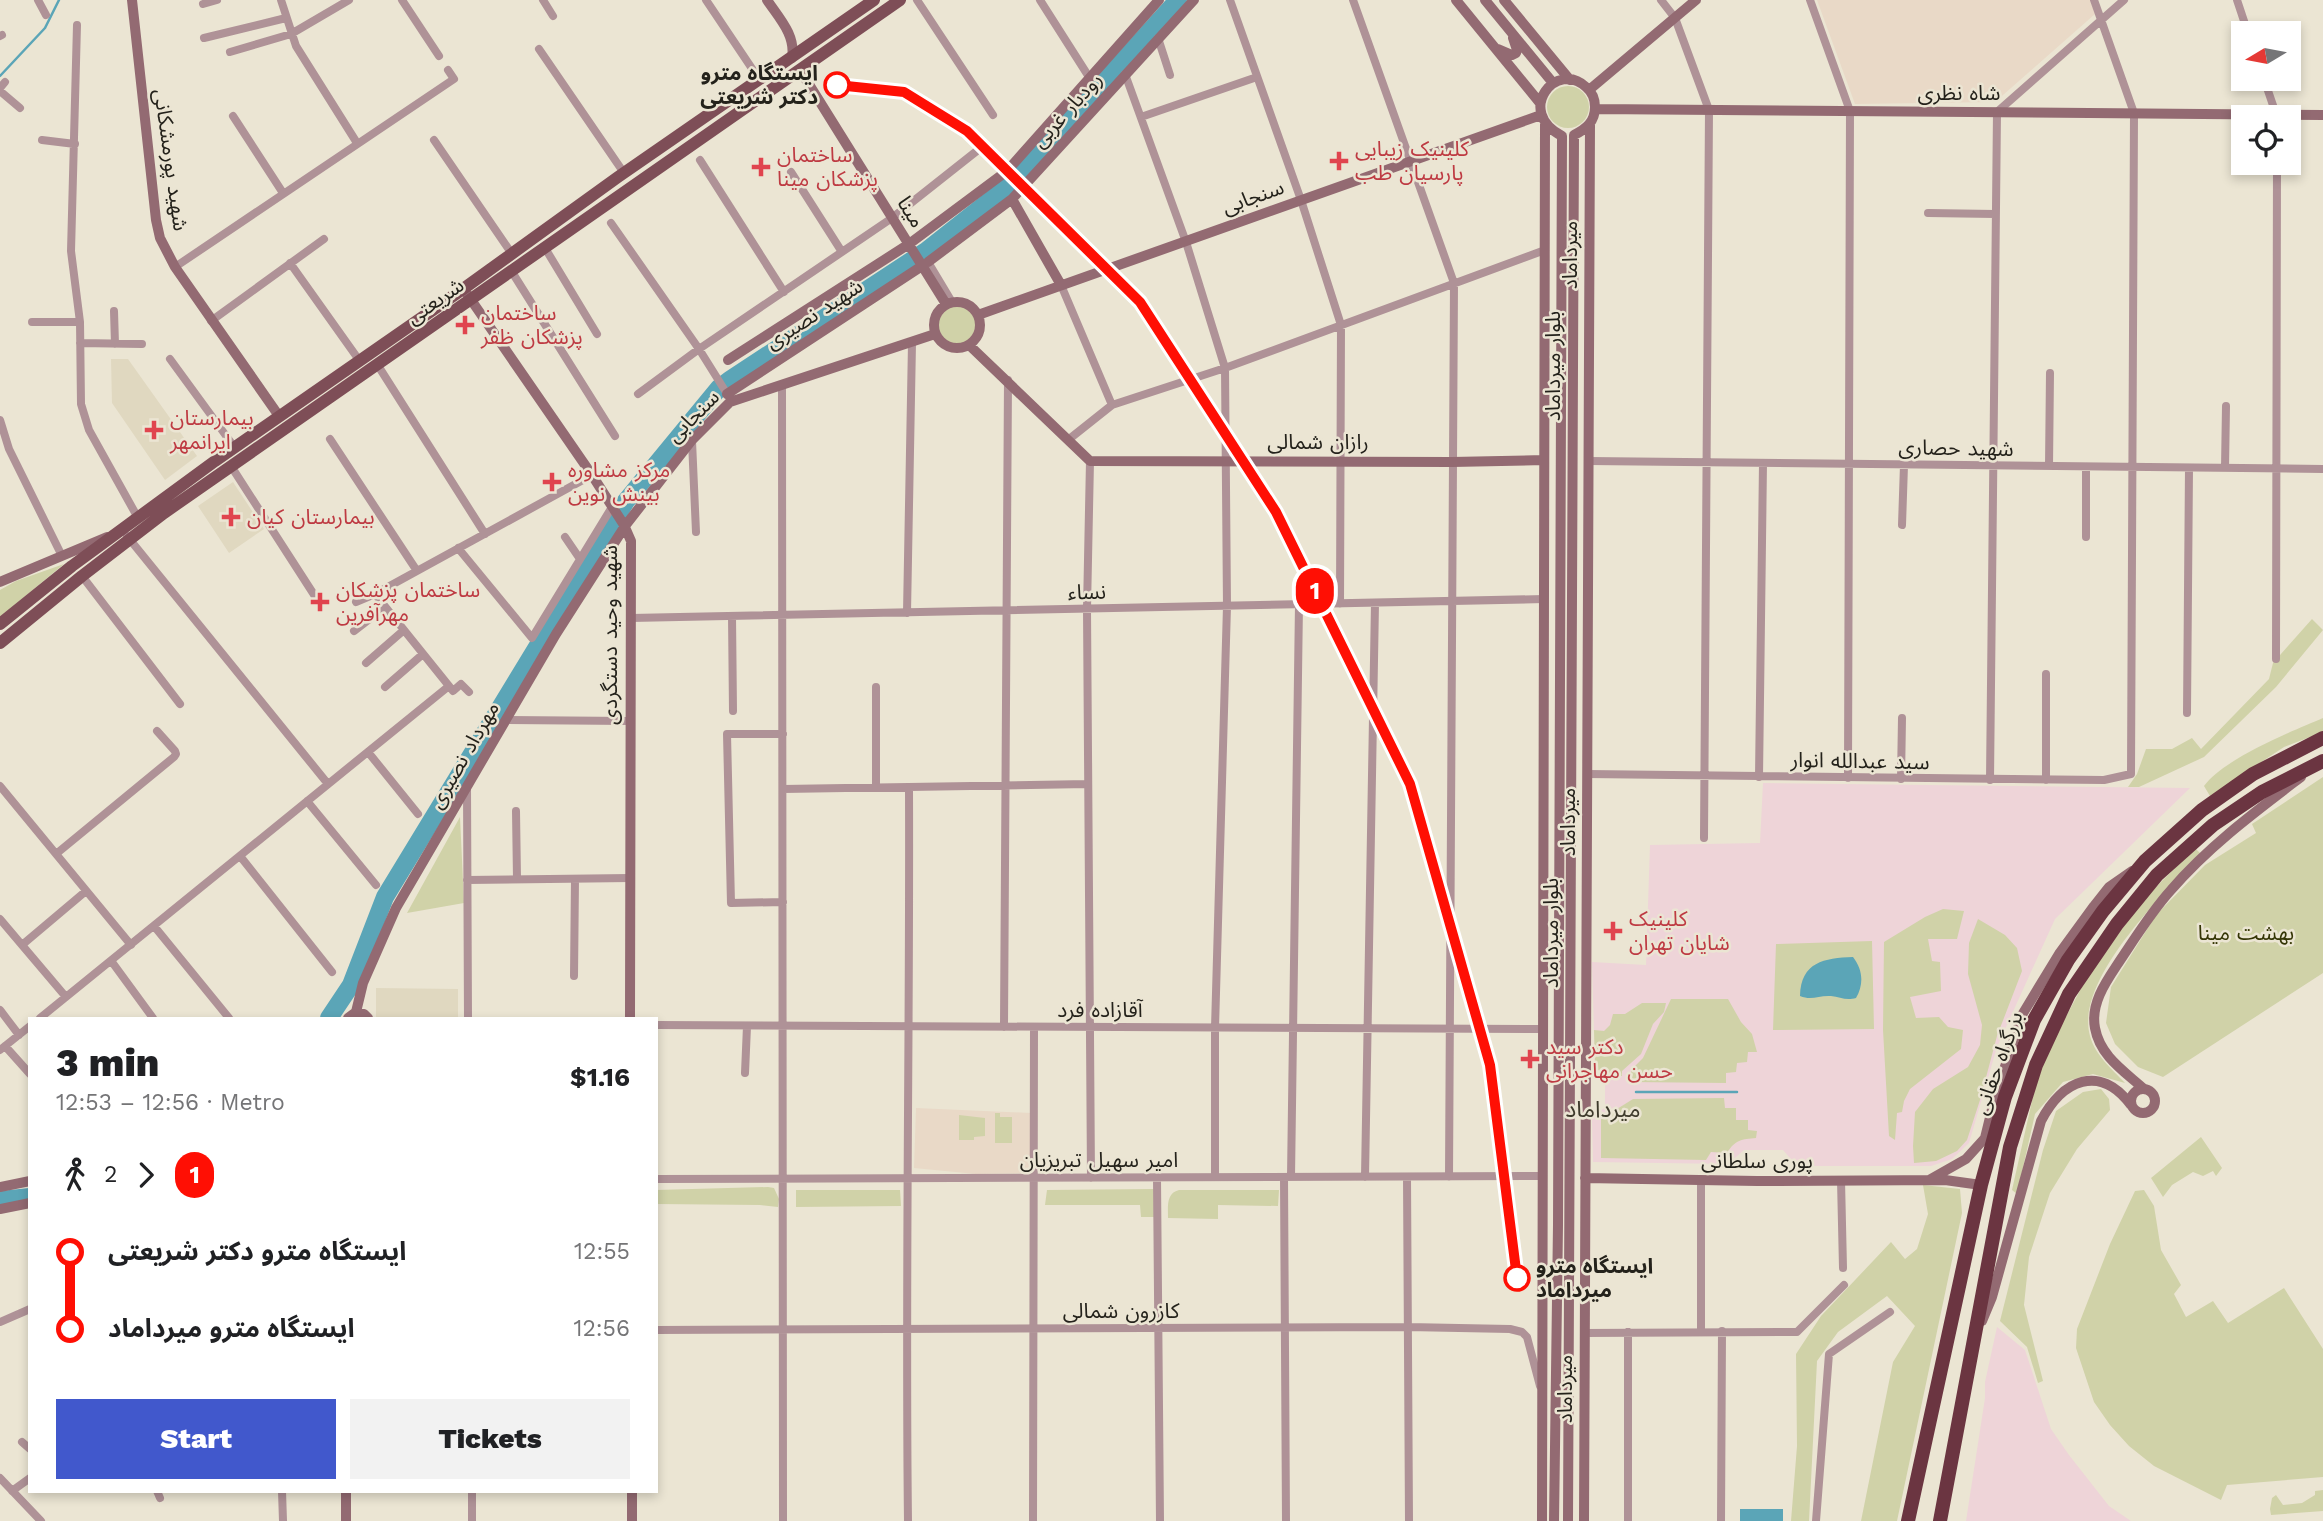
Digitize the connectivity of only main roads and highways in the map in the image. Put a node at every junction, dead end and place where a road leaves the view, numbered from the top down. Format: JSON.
{"nodes":[{"id":1,"x":132,"y":0,"type":"edge"},
{"id":2,"x":767,"y":0,"type":"edge"},
{"id":3,"x":874,"y":0,"type":"edge"},
{"id":4,"x":900,"y":0,"type":"edge"},
{"id":5,"x":1159,"y":0,"type":"edge"},
{"id":6,"x":1194,"y":0,"type":"edge"},
{"id":7,"x":1456,"y":0,"type":"edge"},
{"id":8,"x":1485,"y":0,"type":"edge"},
{"id":9,"x":1504,"y":0,"type":"edge"},
{"id":10,"x":1696,"y":0,"type":"edge"},
{"id":11,"x":1510,"y":31,"type":"junction"},
{"id":12,"x":1495,"y":48,"type":"junction"},
{"id":13,"x":792,"y":58,"type":"junction"},
{"id":14,"x":800,"y":70,"type":"junction"},
{"id":15,"x":1570,"y":80,"type":"junction"},
{"id":16,"x":1553,"y":83,"type":"junction"},
{"id":17,"x":1589,"y":90,"type":"junction"},
{"id":18,"x":1595,"y":109,"type":"junction"},
{"id":19,"x":1542,"y":114,"type":"junction"},
{"id":20,"x":2231,"y":115,"type":"edge"},
{"id":21,"x":2301,"y":115,"type":"edge"},
{"id":22,"x":2323,"y":115,"type":"edge"},
{"id":23,"x":1590,"y":123,"type":"junction"},
{"id":24,"x":1568,"y":135,"type":"junction"},
{"id":25,"x":1012,"y":199,"type":"junction"},
{"id":26,"x":577,"y":207,"type":"junction"},
{"id":27,"x":585,"y":220,"type":"junction"},
{"id":28,"x":909,"y":244,"type":"junction"},
{"id":29,"x":925,"y":264,"type":"junction"},
{"id":30,"x":1061,"y":285,"type":"junction"},
{"id":31,"x":463,"y":289,"type":"junction"},
{"id":32,"x":476,"y":296,"type":"junction"},
{"id":33,"x":949,"y":303,"type":"junction"},
{"id":34,"x":978,"y":315,"type":"junction"},
{"id":35,"x":936,"y":334,"type":"junction"},
{"id":36,"x":969,"y":345,"type":"junction"},
{"id":37,"x":727,"y":360,"type":"dead end"},
{"id":38,"x":729,"y":398,"type":"junction"},
{"id":39,"x":279,"y":416,"type":"junction"},
{"id":40,"x":1544,"y":460,"type":"junction"},
{"id":41,"x":618,"y":516,"type":"junction"},
{"id":42,"x":123,"y":534,"type":"junction"},
{"id":43,"x":0,"y":582,"type":"edge"},
{"id":44,"x":0,"y":624,"type":"edge"},
{"id":45,"x":0,"y":643,"type":"edge"},
{"id":46,"x":2323,"y":738,"type":"edge"},
{"id":47,"x":2322,"y":762,"type":"edge"},
{"id":48,"x":2145,"y":862,"type":"junction"},
{"id":49,"x":1559,"y":924,"type":"junction"},
{"id":50,"x":1543,"y":951,"type":"junction"},
{"id":51,"x":352,"y":1015,"type":"edge"},
{"id":52,"x":630,"y":1017,"type":"edge"},
{"id":53,"x":2144,"y":1089,"type":"junction"},
{"id":54,"x":2131,"y":1105,"type":"junction"},
{"id":55,"x":1585,"y":1178,"type":"junction"},
{"id":56,"x":1929,"y":1180,"type":"junction"},
{"id":57,"x":28,"y":1181,"type":"edge"},
{"id":58,"x":1981,"y":1185,"type":"junction"},
{"id":59,"x":0,"y":1187,"type":"edge"},
{"id":60,"x":28,"y":1203,"type":"edge"},
{"id":61,"x":0,"y":1209,"type":"edge"},
{"id":62,"x":1969,"y":1357,"type":"junction"},
{"id":63,"x":1542,"y":1485,"type":"junction"},
{"id":64,"x":346,"y":1493,"type":"edge"},
{"id":65,"x":352,"y":1493,"type":"edge"},
{"id":66,"x":632,"y":1493,"type":"edge"},
{"id":67,"x":346,"y":1521,"type":"edge"},
{"id":68,"x":352,"y":1521,"type":"edge"},
{"id":69,"x":632,"y":1521,"type":"edge"},
{"id":70,"x":1542,"y":1521,"type":"edge"},
{"id":71,"x":1553,"y":1521,"type":"edge"},
{"id":72,"x":1568,"y":1521,"type":"edge"},
{"id":73,"x":1584,"y":1521,"type":"edge"},
{"id":74,"x":1908,"y":1521,"type":"edge"},
{"id":75,"x":1940,"y":1521,"type":"edge"}],
"edges":[{"from":1,"to":39,"type":"main road","name":"شهید پورمشکانی"},
{"from":2,"to":13,"type":"main road"},
{"from":3,"to":13,"type":"main road","name":"شریعتی"},
{"from":4,"to":14,"type":"main road","name":"شریعتی"},
{"from":5,"to":28,"type":"main road","name":"شهید نصیری"},
{"from":6,"to":25,"type":"main road","name":"رودبار غربی"},
{"from":7,"to":12,"type":"main road"},
{"from":8,"to":11,"type":"main road"},
{"from":9,"to":15,"type":"main road"},
{"from":10,"to":17,"type":"main road"},
{"from":11,"to":12,"type":"main road"},
{"from":11,"to":16,"type":"main road"},
{"from":12,"to":19,"type":"main road"},
{"from":13,"to":26,"type":"main road","name":"شریعتی"},
{"from":14,"to":27,"type":"main road","name":"شریعتی"},
{"from":14,"to":28,"type":"main road","name":"مینا"},
{"from":15,"to":16,"type":"main road"},
{"from":15,"to":17,"type":"main road"},
{"from":16,"to":19,"type":"main road"},
{"from":17,"to":18,"type":"main road"},
{"from":18,"to":20,"type":"main road","name":"شاه نظری"},
{"from":18,"to":23,"type":"main road"},
{"from":19,"to":24,"type":"main road"},
{"from":19,"to":30,"type":"main road","name":"سنجابی"},
{"from":19,"to":40,"type":"main road","name":"میرداماد"},
{"from":21,"to":22,"type":"main road","name":"شاه نظری"},
{"from":23,"to":24,"type":"main road"},
{"from":23,"to":55,"type":"main road","name":"میرداماد"},
{"from":24,"to":49,"type":"main road","name":"بلوار میرداماد"},
{"from":24,"to":72,"type":"main road","name":"بلوار میرداماد"},
{"from":25,"to":29,"type":"main road","name":"رودبار غربی"},
{"from":25,"to":30,"type":"main road"},
{"from":26,"to":27,"type":"main road"},
{"from":26,"to":31,"type":"main road","name":"شریعتی"},
{"from":27,"to":32,"type":"main road","name":"شریعتی"},
{"from":28,"to":29,"type":"main road","name":"مینا"},
{"from":28,"to":37,"type":"main road","name":"شهید نصیری"},
{"from":29,"to":33,"type":"main road","name":"مینا"},
{"from":29,"to":38,"type":"main road","name":"شهید نصیری"},
{"from":30,"to":34,"type":"main road","name":"سنجابی"},
{"from":31,"to":32,"type":"main road","name":"شهید وحید دستگردی"},
{"from":31,"to":39,"type":"main road","name":"شریعتی"},
{"from":32,"to":41,"type":"main road","name":"شهید وحید دستگردی"},
{"from":32,"to":42,"type":"main road","name":"شریعتی"},
{"from":33,"to":34,"type":"main road"},
{"from":33,"to":35,"type":"main road"},
{"from":34,"to":36,"type":"main road"},
{"from":35,"to":36,"type":"main road"},
{"from":35,"to":38,"type":"main road","name":"سنجابی"},
{"from":36,"to":40,"type":"main road","name":"رازان شمالی"},
{"from":38,"to":41,"type":"main road","name":"سنجابی"},
{"from":39,"to":42,"type":"main road","name":"شریعتی"},
{"from":40,"to":50,"type":"main road","name":"میرداماد"},
{"from":41,"to":51,"type":"main road","name":"مهرداد نصیری"},
{"from":41,"to":52,"type":"main road","name":"شهید وحید دستگردی"},
{"from":42,"to":43,"type":"main road"},
{"from":42,"to":44,"type":"main road","name":"شریعتی"},
{"from":42,"to":45,"type":"main road","name":"شریعتی"},
{"from":46,"to":48,"type":"highway","name":"بزرگراه حقانی"},
{"from":47,"to":53,"type":"main road"},
{"from":47,"to":62,"type":"highway","name":"بزرگراه حقانی"},
{"from":48,"to":56,"type":"main road"},
{"from":48,"to":58,"type":"highway","name":"بزرگراه حقانی"},
{"from":49,"to":50,"type":"main road"},
{"from":49,"to":71,"type":"main road","name":"بلوار میرداماد"},
{"from":50,"to":63,"type":"main road","name":"میرداماد"},
{"from":53,"to":54,"type":"main road"},
{"from":53,"to":54,"type":"main road"},
{"from":54,"to":62,"type":"main road"},
{"from":55,"to":56,"type":"main road","name":"پوری سلطانی"},
{"from":55,"to":73,"type":"main road","name":"میرداماد"},
{"from":56,"to":58,"type":"main road","name":"پوری سلطانی"},
{"from":57,"to":59,"type":"main road"},
{"from":58,"to":74,"type":"highway","name":"بزرگراه حقانی"},
{"from":60,"to":61,"type":"main road"},
{"from":62,"to":75,"type":"highway","name":"بزرگراه حقانی"},
{"from":63,"to":70,"type":"main road","name":"میرداماد"},
{"from":63,"to":71,"type":"main road"},
{"from":64,"to":67,"type":"main road"},
{"from":65,"to":68,"type":"main road"},
{"from":66,"to":69,"type":"main road"}]}
